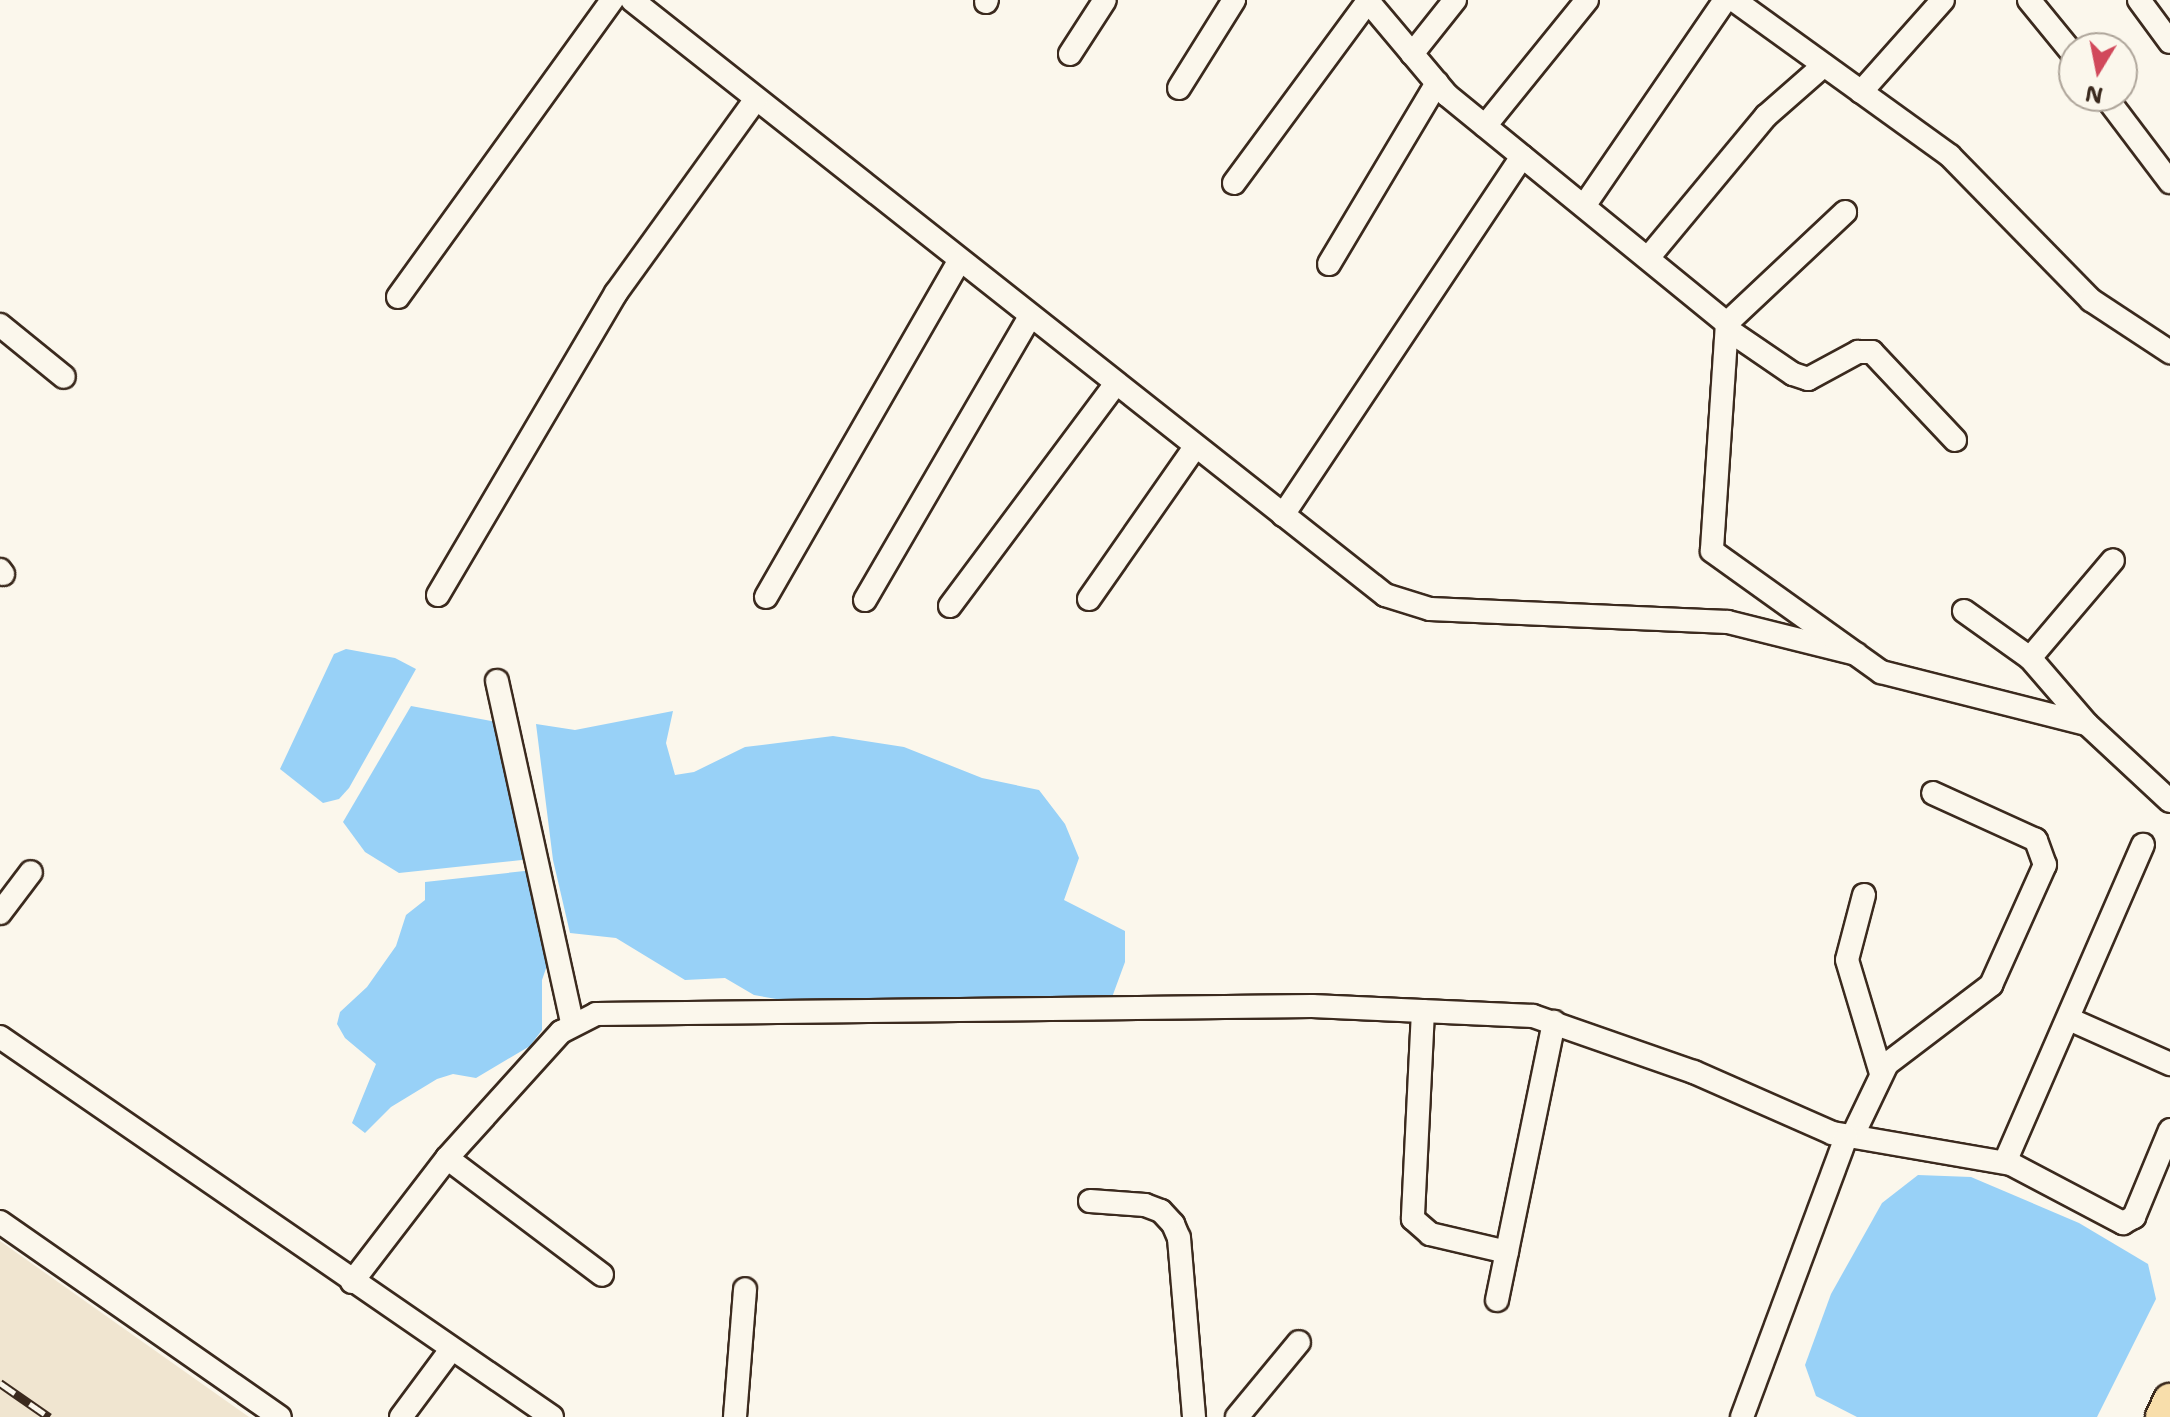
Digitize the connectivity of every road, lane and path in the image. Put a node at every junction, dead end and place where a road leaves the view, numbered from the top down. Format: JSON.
{"nodes":[{"id":1,"x":612,"y":0,"type":"edge"},
{"id":2,"x":632,"y":0,"type":"edge"},
{"id":3,"x":1105,"y":0,"type":"edge"},
{"id":4,"x":1234,"y":0,"type":"edge"},
{"id":5,"x":1368,"y":0,"type":"edge"},
{"id":6,"x":1455,"y":0,"type":"edge"},
{"id":7,"x":1587,"y":0,"type":"edge"},
{"id":8,"x":1725,"y":0,"type":"edge"},
{"id":9,"x":1734,"y":0,"type":"edge"},
{"id":10,"x":1943,"y":0,"type":"edge"},
{"id":11,"x":2029,"y":0,"type":"edge"},
{"id":12,"x":2139,"y":0,"type":"edge"},
{"id":13,"x":2058,"y":35,"type":"edge"},
{"id":14,"x":2170,"y":42,"type":"edge"},
{"id":15,"x":1070,"y":54,"type":"dead end"},
{"id":16,"x":1412,"y":54,"type":"junction"},
{"id":17,"x":1824,"y":65,"type":"junction"},
{"id":18,"x":1437,"y":83,"type":"junction"},
{"id":19,"x":1179,"y":88,"type":"dead end"},
{"id":20,"x":1861,"y":92,"type":"junction"},
{"id":21,"x":756,"y":99,"type":"junction"},
{"id":22,"x":2117,"y":112,"type":"edge"},
{"id":23,"x":1485,"y":126,"type":"junction"},
{"id":24,"x":1522,"y":156,"type":"junction"},
{"id":25,"x":2170,"y":182,"type":"edge"},
{"id":26,"x":1234,"y":183,"type":"dead end"},
{"id":27,"x":1584,"y":206,"type":"junction"},
{"id":28,"x":1845,"y":212,"type":"dead end"},
{"id":29,"x":1648,"y":258,"type":"junction"},
{"id":30,"x":959,"y":261,"type":"junction"},
{"id":31,"x":1329,"y":264,"type":"dead end"},
{"id":32,"x":398,"y":297,"type":"dead end"},
{"id":33,"x":1030,"y":317,"type":"junction"},
{"id":34,"x":0,"y":325,"type":"edge"},
{"id":35,"x":1727,"y":326,"type":"junction"},
{"id":36,"x":2170,"y":352,"type":"edge"},
{"id":37,"x":64,"y":377,"type":"dead end"},
{"id":38,"x":1115,"y":385,"type":"junction"},
{"id":39,"x":1955,"y":440,"type":"dead end"},
{"id":40,"x":1195,"y":447,"type":"junction"},
{"id":41,"x":1283,"y":515,"type":"junction"},
{"id":42,"x":2113,"y":560,"type":"dead end"},
{"id":43,"x":438,"y":595,"type":"dead end"},
{"id":44,"x":766,"y":597,"type":"dead end"},
{"id":45,"x":1089,"y":599,"type":"dead end"},
{"id":46,"x":865,"y":600,"type":"dead end"},
{"id":47,"x":950,"y":606,"type":"dead end"},
{"id":48,"x":1964,"y":611,"type":"dead end"},
{"id":49,"x":1856,"y":654,"type":"junction"},
{"id":50,"x":2030,"y":658,"type":"junction"},
{"id":51,"x":497,"y":681,"type":"dead end"},
{"id":52,"x":2087,"y":724,"type":"junction"},
{"id":53,"x":1933,"y":793,"type":"dead end"},
{"id":54,"x":2170,"y":801,"type":"edge"},
{"id":55,"x":2143,"y":845,"type":"dead end"},
{"id":56,"x":31,"y":872,"type":"dead end"},
{"id":57,"x":1864,"y":895,"type":"dead end"},
{"id":58,"x":0,"y":913,"type":"edge"},
{"id":59,"x":1423,"y":1011,"type":"junction"},
{"id":60,"x":2069,"y":1019,"type":"junction"},
{"id":61,"x":572,"y":1022,"type":"junction"},
{"id":62,"x":1554,"y":1022,"type":"junction"},
{"id":63,"x":0,"y":1037,"type":"edge"},
{"id":64,"x":2170,"y":1064,"type":"edge"},
{"id":65,"x":1881,"y":1073,"type":"junction"},
{"id":66,"x":2170,"y":1130,"type":"edge"},
{"id":67,"x":1849,"y":1137,"type":"junction"},
{"id":68,"x":447,"y":1158,"type":"junction"},
{"id":69,"x":2005,"y":1162,"type":"junction"},
{"id":70,"x":1090,"y":1201,"type":"dead end"},
{"id":71,"x":0,"y":1222,"type":"edge"},
{"id":72,"x":1507,"y":1252,"type":"junction"},
{"id":73,"x":602,"y":1275,"type":"dead end"},
{"id":74,"x":352,"y":1282,"type":"junction"},
{"id":75,"x":745,"y":1289,"type":"dead end"},
{"id":76,"x":1497,"y":1300,"type":"dead end"},
{"id":77,"x":1299,"y":1342,"type":"dead end"},
{"id":78,"x":450,"y":1351,"type":"junction"},
{"id":79,"x":2170,"y":1400,"type":"edge"},
{"id":80,"x":280,"y":1417,"type":"edge"},
{"id":81,"x":401,"y":1417,"type":"edge"},
{"id":82,"x":552,"y":1417,"type":"edge"},
{"id":83,"x":735,"y":1417,"type":"edge"},
{"id":84,"x":1194,"y":1417,"type":"edge"},
{"id":85,"x":1237,"y":1417,"type":"edge"},
{"id":86,"x":1742,"y":1417,"type":"edge"},
{"id":87,"x":2162,"y":1417,"type":"edge"}],
"edges":[{"from":1,"to":32,"type":"street"},
{"from":2,"to":21,"type":"street"},
{"from":3,"to":15,"type":"street"},
{"from":4,"to":19,"type":"street"},
{"from":5,"to":16,"type":"street"},
{"from":5,"to":26,"type":"street"},
{"from":6,"to":16,"type":"street"},
{"from":7,"to":23,"type":"street"},
{"from":8,"to":27,"type":"street"},
{"from":9,"to":17,"type":"street"},
{"from":10,"to":20,"type":"street"},
{"from":11,"to":13,"type":"street"},
{"from":12,"to":14,"type":"street"},
{"from":16,"to":18,"type":"street"},
{"from":17,"to":20,"type":"street"},
{"from":17,"to":29,"type":"street"},
{"from":18,"to":23,"type":"street"},
{"from":18,"to":31,"type":"street"},
{"from":20,"to":36,"type":"street"},
{"from":21,"to":30,"type":"street"},
{"from":21,"to":43,"type":"street"},
{"from":22,"to":25,"type":"street"},
{"from":23,"to":24,"type":"street"},
{"from":24,"to":27,"type":"street"},
{"from":24,"to":41,"type":"street"},
{"from":27,"to":29,"type":"street"},
{"from":28,"to":35,"type":"street"},
{"from":29,"to":35,"type":"street"},
{"from":30,"to":33,"type":"street"},
{"from":30,"to":44,"type":"street"},
{"from":33,"to":38,"type":"street"},
{"from":33,"to":46,"type":"street"},
{"from":34,"to":37,"type":"street"},
{"from":35,"to":39,"type":"street"},
{"from":35,"to":49,"type":"street"},
{"from":38,"to":40,"type":"street"},
{"from":38,"to":47,"type":"street"},
{"from":40,"to":41,"type":"street"},
{"from":40,"to":45,"type":"street"},
{"from":41,"to":49,"type":"street"},
{"from":42,"to":50,"type":"street"},
{"from":48,"to":50,"type":"street"},
{"from":49,"to":52,"type":"street"},
{"from":50,"to":52,"type":"street"},
{"from":51,"to":61,"type":"street"},
{"from":52,"to":54,"type":"street"},
{"from":53,"to":65,"type":"street"},
{"from":55,"to":60,"type":"street"},
{"from":56,"to":58,"type":"street"},
{"from":57,"to":65,"type":"street"},
{"from":59,"to":61,"type":"street"},
{"from":59,"to":62,"type":"street"},
{"from":59,"to":72,"type":"street"},
{"from":60,"to":64,"type":"street"},
{"from":60,"to":69,"type":"street"},
{"from":61,"to":68,"type":"street"},
{"from":62,"to":67,"type":"street"},
{"from":62,"to":72,"type":"street"},
{"from":63,"to":74,"type":"street"},
{"from":65,"to":67,"type":"street"},
{"from":66,"to":69,"type":"street"},
{"from":67,"to":69,"type":"street"},
{"from":67,"to":86,"type":"street"},
{"from":68,"to":73,"type":"street"},
{"from":68,"to":74,"type":"street"},
{"from":70,"to":84,"type":"street"},
{"from":71,"to":80,"type":"street"},
{"from":72,"to":76,"type":"street"},
{"from":74,"to":78,"type":"street"},
{"from":75,"to":83,"type":"street"},
{"from":77,"to":85,"type":"street"},
{"from":78,"to":81,"type":"street"},
{"from":78,"to":82,"type":"street"},
{"from":79,"to":87,"type":"highway"}]}
